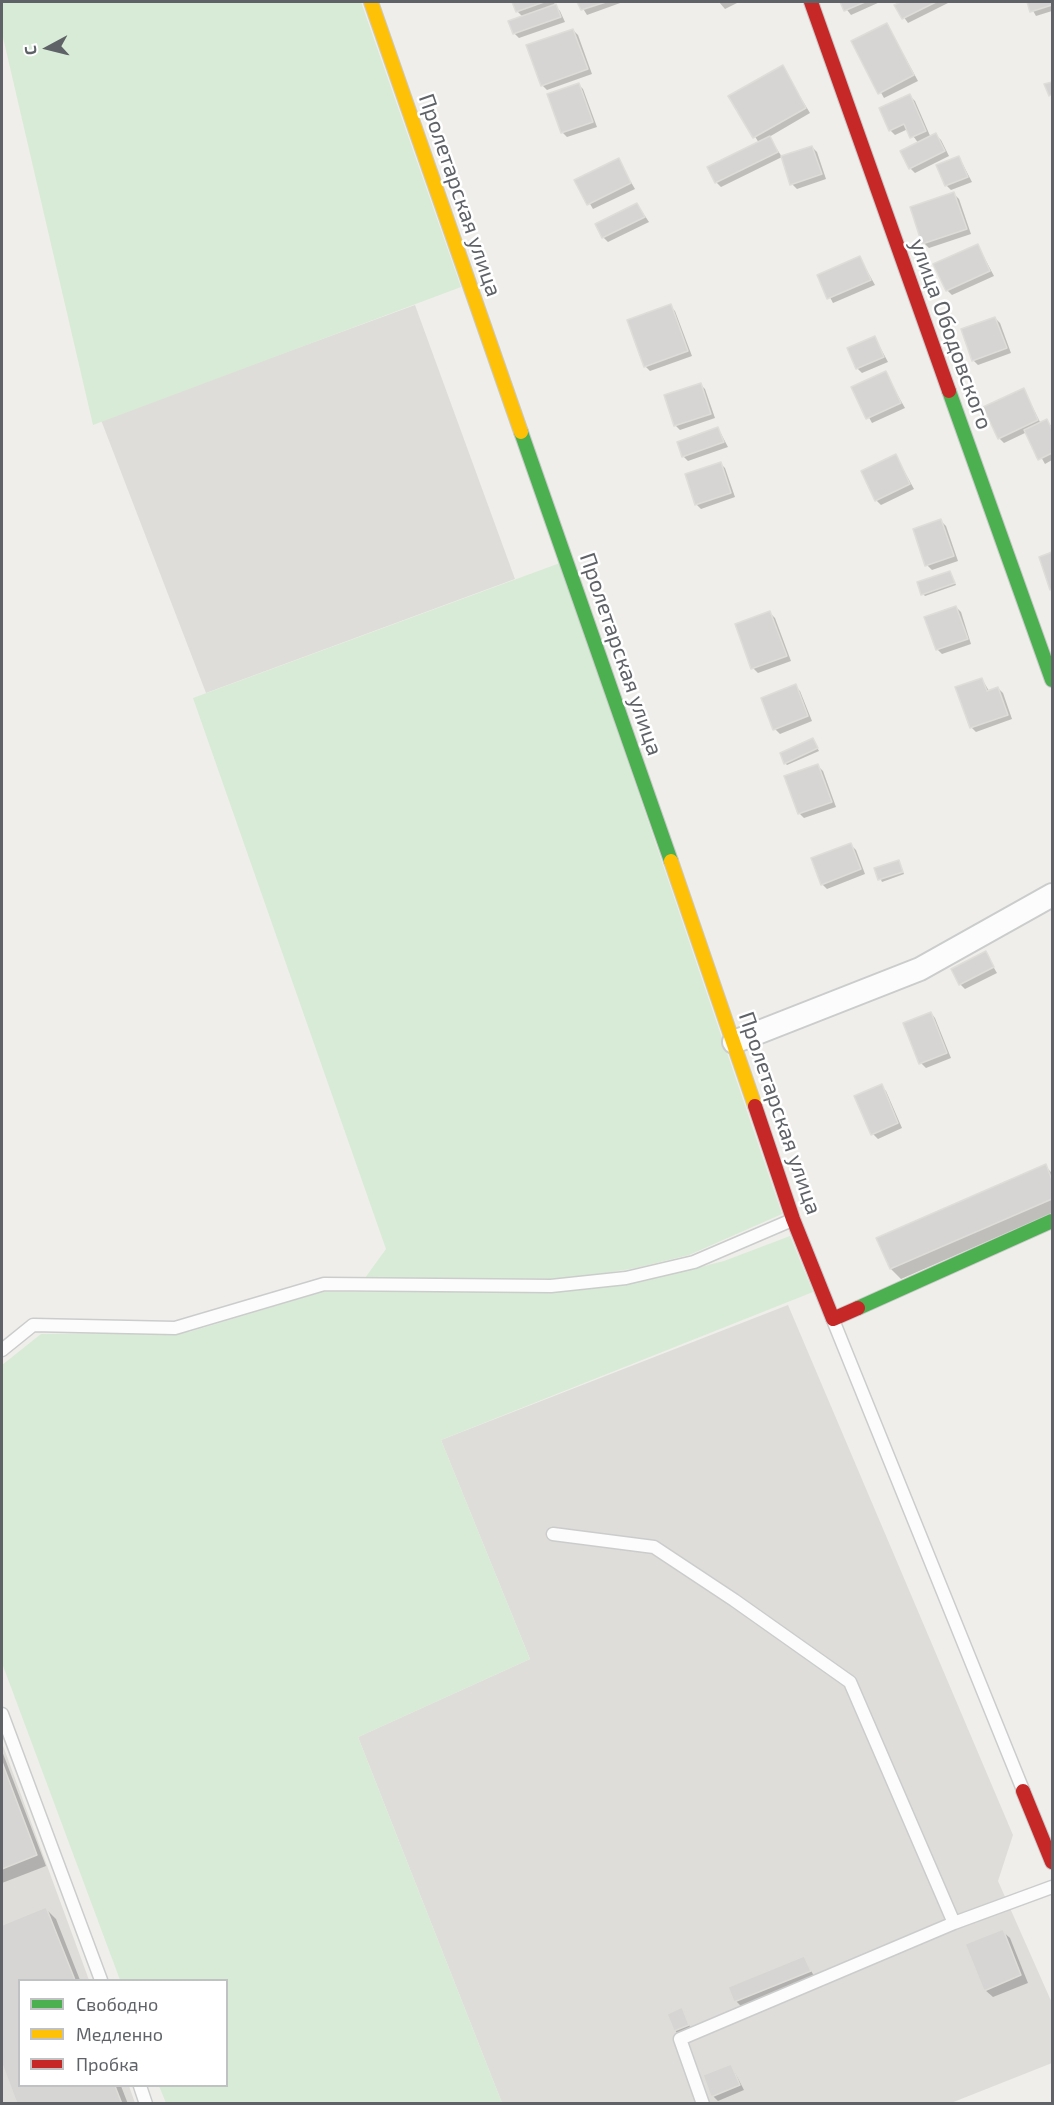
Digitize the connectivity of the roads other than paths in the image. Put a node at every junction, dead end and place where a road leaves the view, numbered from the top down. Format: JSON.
{"nodes":[{"id":1,"x":371,"y":2,"type":"edge"},
{"id":2,"x":810,"y":2,"type":"edge"},
{"id":3,"x":1053,"y":680,"type":"edge"},
{"id":4,"x":1053,"y":895,"type":"edge"},
{"id":5,"x":734,"y":1042,"type":"junction"},
{"id":6,"x":793,"y":1219,"type":"junction"},
{"id":7,"x":1053,"y":1221,"type":"edge"},
{"id":8,"x":833,"y":1319,"type":"junction"},
{"id":9,"x":2,"y":1350,"type":"edge"},
{"id":10,"x":554,"y":1534,"type":"dead end"},
{"id":11,"x":2,"y":1713,"type":"edge"},
{"id":12,"x":1023,"y":1791,"type":"joint"},
{"id":13,"x":1053,"y":1862,"type":"edge"},
{"id":14,"x":1053,"y":1887,"type":"edge"},
{"id":15,"x":954,"y":1923,"type":"junction"},
{"id":16,"x":101,"y":1979,"type":"edge"},
{"id":17,"x":141,"y":2087,"type":"edge"},
{"id":18,"x":147,"y":2103,"type":"edge"},
{"id":19,"x":703,"y":2103,"type":"edge"}],
"edges":[{"from":1,"to":5,"type":"street","name":"Пролетарская улица"},
{"from":2,"to":3,"type":"street","name":"улица Ободовского"},
{"from":4,"to":5,"type":"street"},
{"from":5,"to":6,"type":"street","name":"Пролетарская улица"},
{"from":6,"to":8,"type":"street","name":"Пролетарская улица"},
{"from":6,"to":9,"type":"lane"},
{"from":7,"to":8,"type":"street"},
{"from":8,"to":12,"type":"lane"},
{"from":10,"to":15,"type":"lane"},
{"from":11,"to":16,"type":"lane"},
{"from":12,"to":13,"type":"street"},
{"from":14,"to":15,"type":"lane"},
{"from":15,"to":19,"type":"lane"},
{"from":17,"to":18,"type":"lane"}]}
